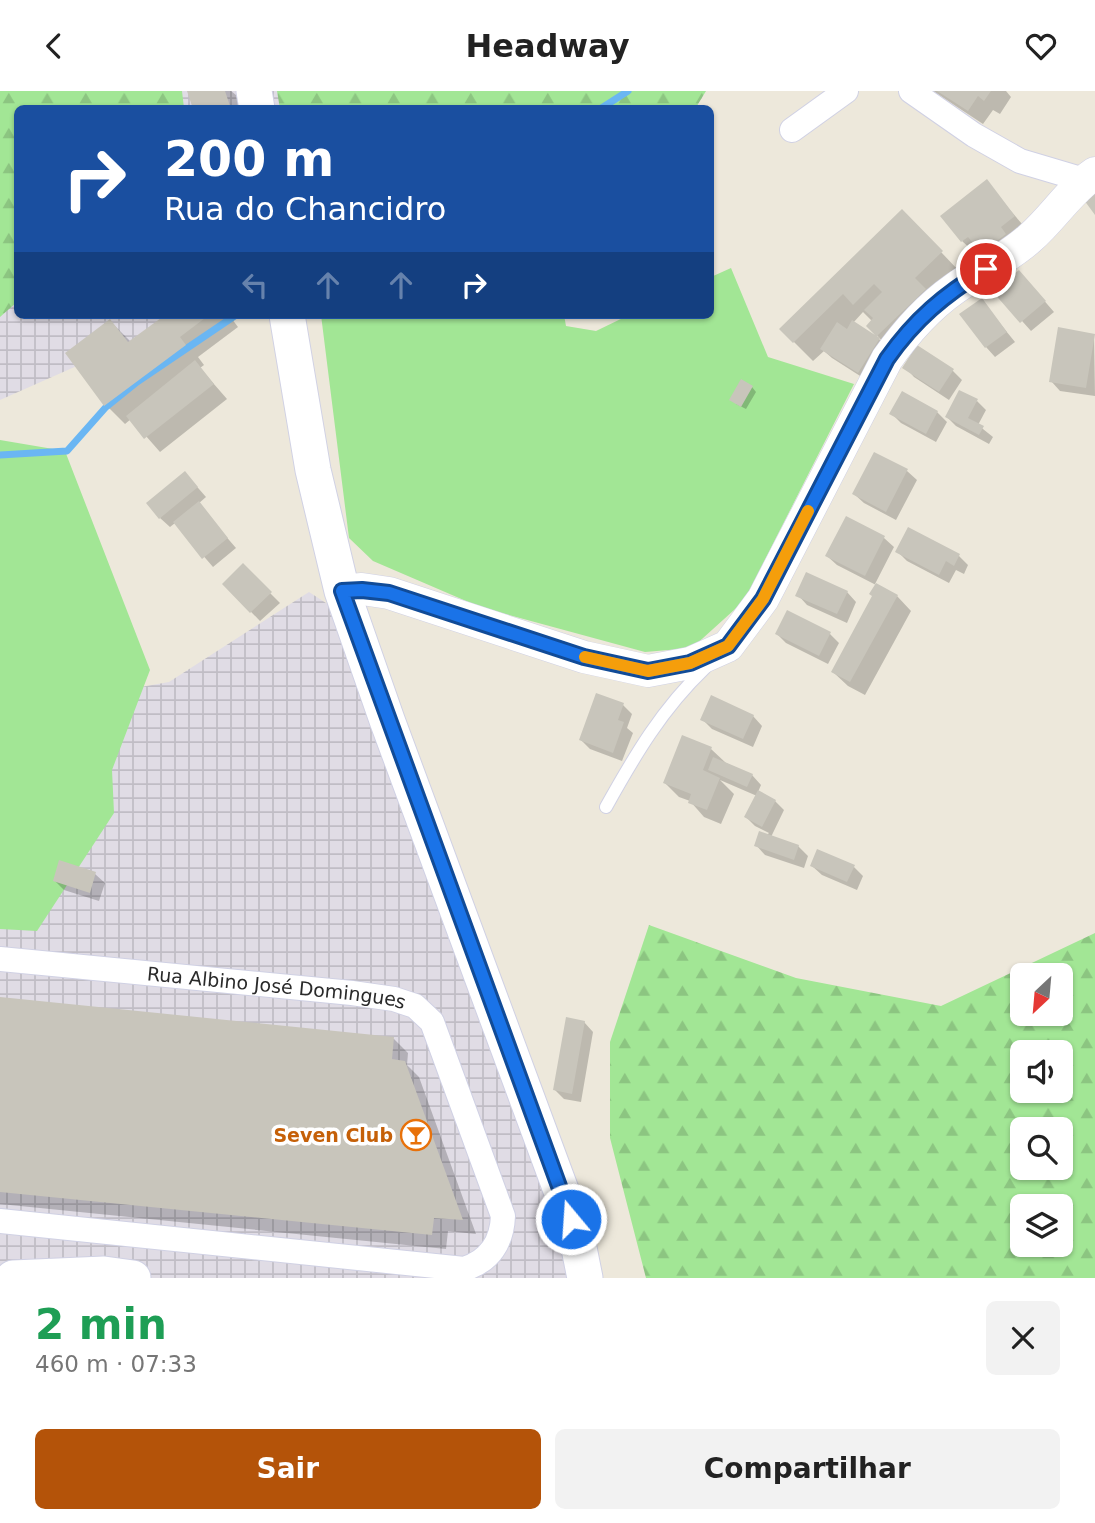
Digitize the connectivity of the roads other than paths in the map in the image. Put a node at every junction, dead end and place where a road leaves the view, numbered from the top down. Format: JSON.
{"nodes":[{"id":1,"x":846,"y":91,"type":"edge"},
{"id":2,"x":911,"y":91,"type":"edge"},
{"id":3,"x":792,"y":130,"type":"dead end"},
{"id":4,"x":1089,"y":177,"type":"edge"},
{"id":5,"x":288,"y":319,"type":"edge"},
{"id":6,"x":342,"y":591,"type":"junction"},
{"id":7,"x":728,"y":646,"type":"junction"},
{"id":8,"x":606,"y":807,"type":"dead end"},
{"id":9,"x":0,"y":959,"type":"edge"},
{"id":10,"x":0,"y":1221,"type":"edge"},
{"id":11,"x":577,"y":1238,"type":"junction"},
{"id":12,"x":13,"y":1278,"type":"edge"},
{"id":13,"x":133,"y":1278,"type":"edge"},
{"id":14,"x":562,"y":1278,"type":"edge"},
{"id":15,"x":585,"y":1278,"type":"edge"}],
"edges":[{"from":1,"to":3,"type":"street"},
{"from":2,"to":4,"type":"street"},
{"from":4,"to":7,"type":"street"},
{"from":5,"to":6,"type":"main road"},
{"from":6,"to":7,"type":"street"},
{"from":6,"to":11,"type":"main road"},
{"from":7,"to":8,"type":"lane"},
{"from":9,"to":10,"type":"street","name":"Rua Albino José Domingues"},
{"from":11,"to":14,"type":"main road"},
{"from":11,"to":15,"type":"main road"},
{"from":12,"to":13,"type":"main road"}]}
